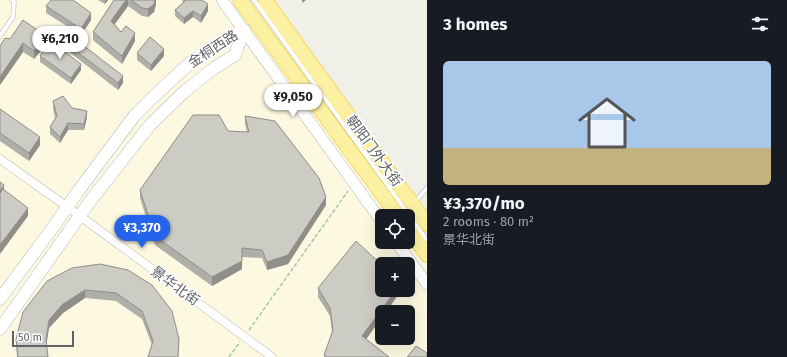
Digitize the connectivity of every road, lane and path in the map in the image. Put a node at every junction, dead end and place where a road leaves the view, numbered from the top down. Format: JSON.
{"nodes":[{"id":1,"x":12,"y":0,"type":"edge"},
{"id":2,"x":222,"y":0,"type":"edge"},
{"id":3,"x":240,"y":0,"type":"edge"},
{"id":4,"x":265,"y":1,"type":"edge"},
{"id":5,"x":244,"y":30,"type":"junction"},
{"id":6,"x":0,"y":36,"type":"edge"},
{"id":7,"x":0,"y":159,"type":"edge"},
{"id":8,"x":354,"y":184,"type":"junction"},
{"id":9,"x":427,"y":188,"type":"edge"},
{"id":10,"x":412,"y":205,"type":"junction"},
{"id":11,"x":67,"y":207,"type":"junction"},
{"id":12,"x":393,"y":209,"type":"edge"},
{"id":13,"x":375,"y":212,"type":"edge"},
{"id":14,"x":80,"y":216,"type":"junction"},
{"id":15,"x":427,"y":224,"type":"edge"},
{"id":16,"x":415,"y":239,"type":"edge"},
{"id":17,"x":427,"y":240,"type":"edge"},
{"id":18,"x":401,"y":249,"type":"edge"},
{"id":19,"x":427,"y":255,"type":"edge"},
{"id":20,"x":427,"y":284,"type":"edge"},
{"id":21,"x":0,"y":299,"type":"edge"},
{"id":22,"x":0,"y":329,"type":"edge"},
{"id":23,"x":244,"y":337,"type":"junction"},
{"id":24,"x":229,"y":357,"type":"edge"},
{"id":25,"x":272,"y":357,"type":"edge"}],
"edges":[{"from":1,"to":6,"type":"lane"},
{"from":2,"to":5,"type":"street"},
{"from":3,"to":12,"type":"highway","name":"朝阳门外大街"},
{"from":4,"to":10,"type":"highway","name":"朝阳门外大街"},
{"from":4,"to":17,"type":"lane"},
{"from":5,"to":8,"type":"street"},
{"from":5,"to":11,"type":"main road","name":"金桐西路"},
{"from":5,"to":14,"type":"main road","name":"金桐西路"},
{"from":7,"to":11,"type":"street","name":"景华北街"},
{"from":8,"to":13,"type":"street"},
{"from":8,"to":23,"type":"path"},
{"from":9,"to":10,"type":"lane"},
{"from":10,"to":15,"type":"highway","name":"朝阳门外大街"},
{"from":11,"to":14,"type":"street","name":"景华北街"},
{"from":11,"to":21,"type":"main road","name":"金桐西路"},
{"from":14,"to":22,"type":"main road","name":"金桐西路"},
{"from":14,"to":23,"type":"street","name":"景华北街"},
{"from":16,"to":19,"type":"highway"},
{"from":18,"to":20,"type":"street"},
{"from":23,"to":24,"type":"path"},
{"from":23,"to":25,"type":"street","name":"景华北街"}]}
